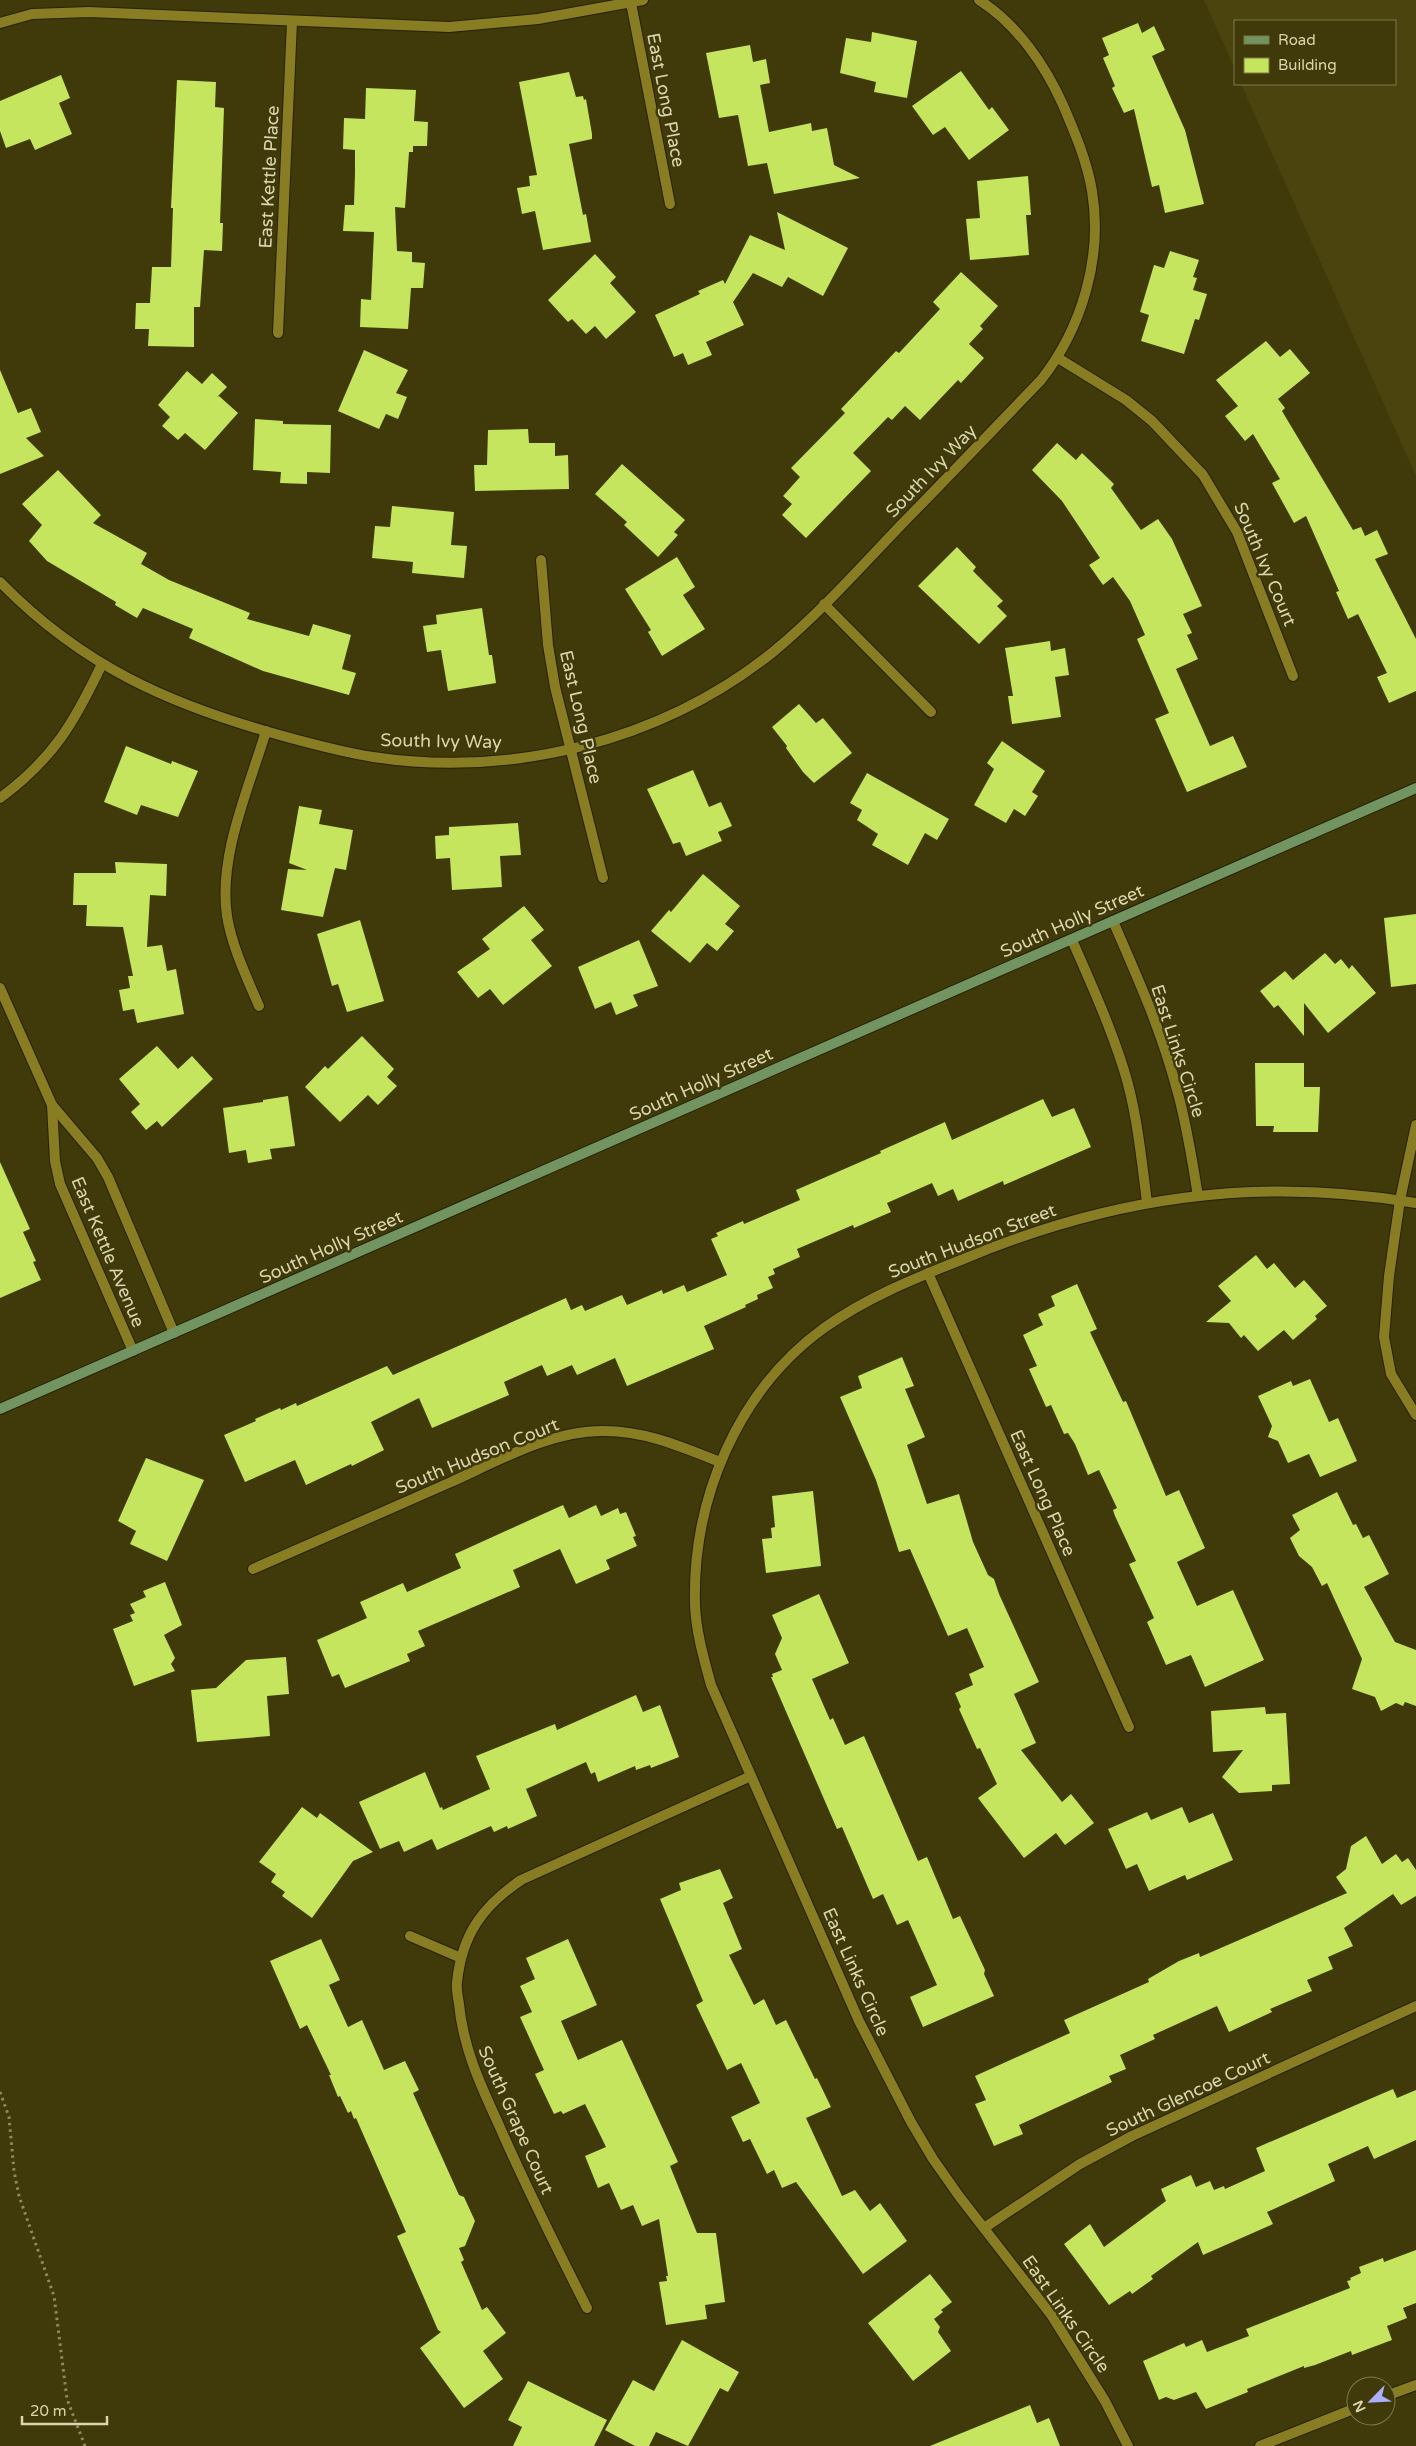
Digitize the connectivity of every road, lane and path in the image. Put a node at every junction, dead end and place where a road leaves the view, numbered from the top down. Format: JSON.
{"nodes":[{"id":1,"x":643,"y":0,"type":"edge"},
{"id":2,"x":979,"y":0,"type":"edge"},
{"id":3,"x":631,"y":2,"type":"junction"},
{"id":4,"x":292,"y":22,"type":"junction"},
{"id":5,"x":0,"y":23,"type":"edge"},
{"id":6,"x":670,"y":204,"type":"dead end"},
{"id":7,"x":278,"y":333,"type":"dead end"},
{"id":8,"x":1058,"y":358,"type":"junction"},
{"id":9,"x":541,"y":560,"type":"dead end"},
{"id":10,"x":0,"y":582,"type":"edge"},
{"id":11,"x":824,"y":604,"type":"junction"},
{"id":12,"x":102,"y":664,"type":"junction"},
{"id":13,"x":1293,"y":676,"type":"dead end"},
{"id":14,"x":931,"y":712,"type":"dead end"},
{"id":15,"x":266,"y":731,"type":"junction"},
{"id":16,"x":571,"y":749,"type":"junction"},
{"id":17,"x":1416,"y":788,"type":"edge"},
{"id":18,"x":0,"y":798,"type":"edge"},
{"id":19,"x":602,"y":878,"type":"dead end"},
{"id":20,"x":1113,"y":921,"type":"junction"},
{"id":21,"x":1072,"y":940,"type":"junction"},
{"id":22,"x":0,"y":988,"type":"edge"},
{"id":23,"x":259,"y":1006,"type":"dead end"},
{"id":24,"x":52,"y":1105,"type":"junction"},
{"id":25,"x":1416,"y":1125,"type":"edge"},
{"id":26,"x":1198,"y":1196,"type":"junction"},
{"id":27,"x":1400,"y":1200,"type":"junction"},
{"id":28,"x":1147,"y":1202,"type":"junction"},
{"id":29,"x":1416,"y":1203,"type":"edge"},
{"id":30,"x":928,"y":1273,"type":"junction"},
{"id":31,"x":174,"y":1333,"type":"junction"},
{"id":32,"x":133,"y":1351,"type":"junction"},
{"id":33,"x":0,"y":1409,"type":"edge"},
{"id":34,"x":1416,"y":1415,"type":"edge"},
{"id":35,"x":720,"y":1462,"type":"junction"},
{"id":36,"x":253,"y":1569,"type":"dead end"},
{"id":37,"x":1128,"y":1727,"type":"dead end"},
{"id":38,"x":751,"y":1776,"type":"junction"},
{"id":39,"x":410,"y":1936,"type":"dead end"},
{"id":40,"x":461,"y":1958,"type":"junction"},
{"id":41,"x":1416,"y":2006,"type":"edge"},
{"id":42,"x":0,"y":2092,"type":"edge"},
{"id":43,"x":984,"y":2228,"type":"junction"},
{"id":44,"x":586,"y":2308,"type":"dead end"},
{"id":45,"x":1416,"y":2385,"type":"edge"},
{"id":46,"x":1396,"y":2392,"type":"edge"},
{"id":47,"x":1346,"y":2412,"type":"edge"},
{"id":48,"x":85,"y":2446,"type":"edge"},
{"id":49,"x":1128,"y":2446,"type":"edge"},
{"id":50,"x":1260,"y":2446,"type":"edge"}],
"edges":[{"from":1,"to":3,"type":"street"},
{"from":2,"to":8,"type":"street","name":"South Ivy Way"},
{"from":3,"to":4,"type":"street"},
{"from":3,"to":6,"type":"street","name":"East Long Place"},
{"from":4,"to":5,"type":"street"},
{"from":4,"to":7,"type":"street","name":"East Kettle Place"},
{"from":8,"to":11,"type":"street","name":"South Ivy Way"},
{"from":8,"to":13,"type":"street","name":"South Ivy Court"},
{"from":9,"to":16,"type":"street","name":"East Long Place"},
{"from":10,"to":12,"type":"street","name":"South Ivy Way"},
{"from":11,"to":14,"type":"street"},
{"from":11,"to":16,"type":"street","name":"South Ivy Way"},
{"from":12,"to":15,"type":"street","name":"South Ivy Way"},
{"from":12,"to":18,"type":"street"},
{"from":15,"to":16,"type":"street","name":"South Ivy Way"},
{"from":15,"to":23,"type":"street"},
{"from":16,"to":19,"type":"street","name":"East Long Place"},
{"from":17,"to":20,"type":"main road","name":"South Holly Street"},
{"from":20,"to":21,"type":"main road","name":"South Holly Street"},
{"from":20,"to":26,"type":"street","name":"East Links Circle"},
{"from":21,"to":28,"type":"street"},
{"from":21,"to":31,"type":"main road","name":"South Holly Street"},
{"from":22,"to":24,"type":"street","name":"East Kettle Avenue"},
{"from":24,"to":31,"type":"street","name":"East Kettle Avenue"},
{"from":24,"to":32,"type":"street","name":"East Kettle Avenue"},
{"from":25,"to":27,"type":"street"},
{"from":26,"to":27,"type":"street","name":"South Hudson Street"},
{"from":26,"to":28,"type":"street","name":"South Hudson Street"},
{"from":27,"to":29,"type":"street","name":"South Hudson Street"},
{"from":27,"to":34,"type":"street"},
{"from":28,"to":30,"type":"street","name":"South Hudson Street"},
{"from":30,"to":35,"type":"street","name":"South Hudson Street"},
{"from":30,"to":37,"type":"street","name":"East Long Place"},
{"from":31,"to":32,"type":"main road","name":"South Holly Street"},
{"from":32,"to":33,"type":"main road","name":"South Holly Street"},
{"from":35,"to":36,"type":"street","name":"South Hudson Court"},
{"from":35,"to":38,"type":"street","name":"East Links Circle"},
{"from":38,"to":40,"type":"street","name":"South Grape Court"},
{"from":38,"to":43,"type":"street","name":"East Links Circle"},
{"from":39,"to":40,"type":"street"},
{"from":40,"to":44,"type":"street","name":"South Grape Court"},
{"from":41,"to":43,"type":"street","name":"South Glencoe Court"},
{"from":42,"to":48,"type":"path"},
{"from":43,"to":49,"type":"street","name":"East Links Circle"},
{"from":45,"to":46,"type":"street"},
{"from":47,"to":50,"type":"street"}]}
